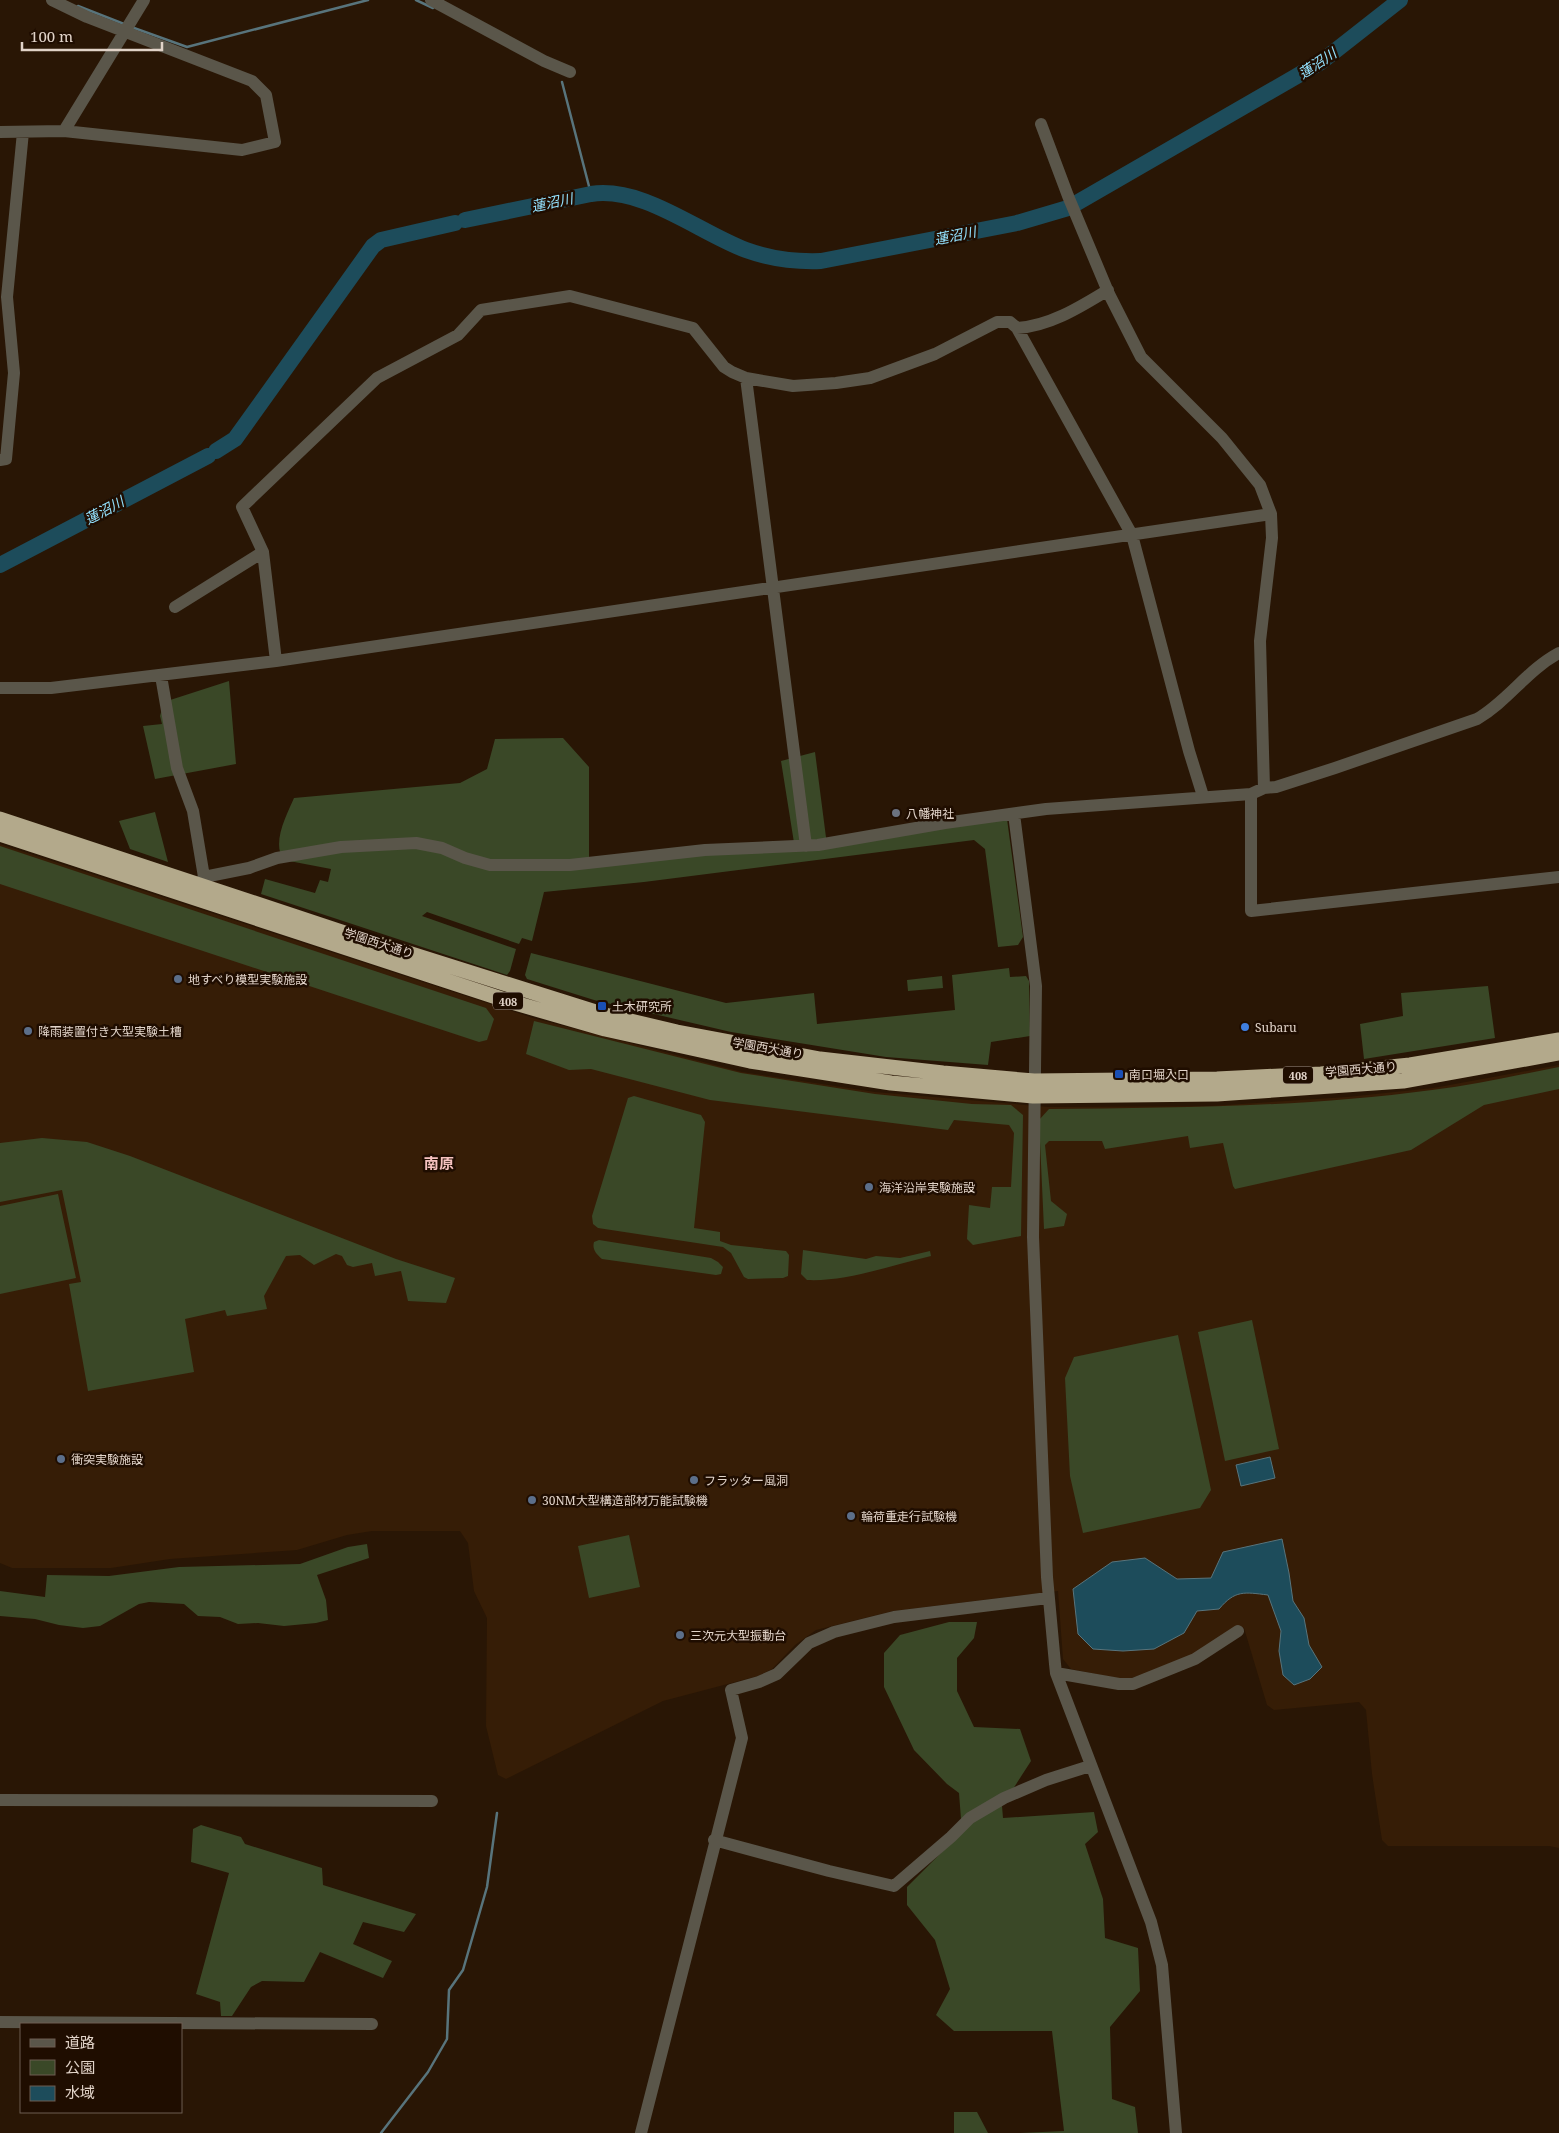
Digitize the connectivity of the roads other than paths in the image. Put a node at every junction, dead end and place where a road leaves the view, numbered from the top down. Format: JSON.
{"nodes":[{"id":1,"x":52,"y":0,"type":"edge"},
{"id":2,"x":144,"y":0,"type":"edge"},
{"id":3,"x":432,"y":0,"type":"edge"},
{"id":4,"x":126,"y":30,"type":"junction"},
{"id":5,"x":570,"y":72,"type":"dead end"},
{"id":6,"x":1041,"y":124,"type":"dead end"},
{"id":7,"x":64,"y":131,"type":"junction"},
{"id":8,"x":0,"y":132,"type":"edge"},
{"id":9,"x":24,"y":132,"type":"junction"},
{"id":10,"x":1108,"y":290,"type":"junction"},
{"id":11,"x":1017,"y":328,"type":"junction"},
{"id":12,"x":746,"y":378,"type":"junction"},
{"id":13,"x":0,"y":460,"type":"edge"},
{"id":14,"x":1271,"y":514,"type":"junction"},
{"id":15,"x":1132,"y":534,"type":"junction"},
{"id":16,"x":263,"y":552,"type":"junction"},
{"id":17,"x":774,"y":586,"type":"junction"},
{"id":18,"x":175,"y":606,"type":"dead end"},
{"id":19,"x":1558,"y":657,"type":"edge"},
{"id":20,"x":276,"y":661,"type":"junction"},
{"id":21,"x":161,"y":676,"type":"junction"},
{"id":22,"x":0,"y":688,"type":"edge"},
{"id":23,"x":1264,"y":788,"type":"junction"},
{"id":24,"x":1251,"y":794,"type":"junction"},
{"id":25,"x":1203,"y":796,"type":"junction"},
{"id":26,"x":1014,"y":814,"type":"junction"},
{"id":27,"x":0,"y":819,"type":"edge"},
{"id":28,"x":0,"y":834,"type":"edge"},
{"id":29,"x":806,"y":846,"type":"junction"},
{"id":30,"x":1559,"y":877,"type":"edge"},
{"id":31,"x":202,"y":880,"type":"junction"},
{"id":32,"x":1559,"y":1040,"type":"edge"},
{"id":33,"x":1559,"y":1053,"type":"edge"},
{"id":34,"x":1316,"y":1081,"type":"junction"},
{"id":35,"x":1034,"y":1089,"type":"junction"},
{"id":36,"x":1048,"y":1598,"type":"junction"},
{"id":37,"x":1238,"y":1631,"type":"dead end"},
{"id":38,"x":1056,"y":1673,"type":"junction"},
{"id":39,"x":1090,"y":1766,"type":"junction"},
{"id":40,"x":0,"y":1800,"type":"edge"},
{"id":41,"x":432,"y":1801,"type":"dead end"},
{"id":42,"x":714,"y":1840,"type":"junction"},
{"id":43,"x":0,"y":2022,"type":"edge"},
{"id":44,"x":372,"y":2024,"type":"dead end"},
{"id":45,"x":641,"y":2133,"type":"edge"},
{"id":46,"x":1176,"y":2133,"type":"edge"}],
"edges":[{"from":1,"to":4,"type":"street"},
{"from":2,"to":4,"type":"street"},
{"from":3,"to":5,"type":"street"},
{"from":4,"to":7,"type":"street"},
{"from":4,"to":7,"type":"street"},
{"from":6,"to":10,"type":"street"},
{"from":7,"to":9,"type":"street"},
{"from":8,"to":9,"type":"street"},
{"from":9,"to":13,"type":"street"},
{"from":10,"to":11,"type":"street"},
{"from":10,"to":14,"type":"street"},
{"from":11,"to":12,"type":"street"},
{"from":11,"to":15,"type":"street"},
{"from":12,"to":16,"type":"street"},
{"from":12,"to":17,"type":"street"},
{"from":14,"to":15,"type":"street"},
{"from":14,"to":23,"type":"street"},
{"from":15,"to":17,"type":"street"},
{"from":15,"to":25,"type":"street"},
{"from":16,"to":18,"type":"street"},
{"from":16,"to":20,"type":"street"},
{"from":17,"to":20,"type":"street"},
{"from":17,"to":29,"type":"street"},
{"from":19,"to":23,"type":"street"},
{"from":20,"to":21,"type":"street"},
{"from":21,"to":22,"type":"street"},
{"from":21,"to":31,"type":"street"},
{"from":23,"to":24,"type":"street"},
{"from":24,"to":25,"type":"street"},
{"from":24,"to":30,"type":"street"},
{"from":25,"to":26,"type":"street"},
{"from":26,"to":29,"type":"street"},
{"from":26,"to":35,"type":"street"},
{"from":27,"to":31,"type":"highway","name":"学園西大通り","number":"408"},
{"from":28,"to":35,"type":"highway","name":"学園西大通り","number":"408"},
{"from":29,"to":31,"type":"street"},
{"from":31,"to":35,"type":"highway","name":"学園西大通り","number":"408"},
{"from":32,"to":34,"type":"highway","name":"学園西大通り","number":"408"},
{"from":33,"to":34,"type":"highway","name":"学園西大通り","number":"408"},
{"from":34,"to":35,"type":"highway","name":"学園西大通り","number":"408"},
{"from":35,"to":36,"type":"street"},
{"from":36,"to":38,"type":"street"},
{"from":36,"to":42,"type":"street"},
{"from":37,"to":38,"type":"street"},
{"from":38,"to":39,"type":"street"},
{"from":39,"to":42,"type":"street"},
{"from":39,"to":46,"type":"street"},
{"from":40,"to":41,"type":"street"},
{"from":42,"to":45,"type":"street"},
{"from":43,"to":44,"type":"street"}]}
